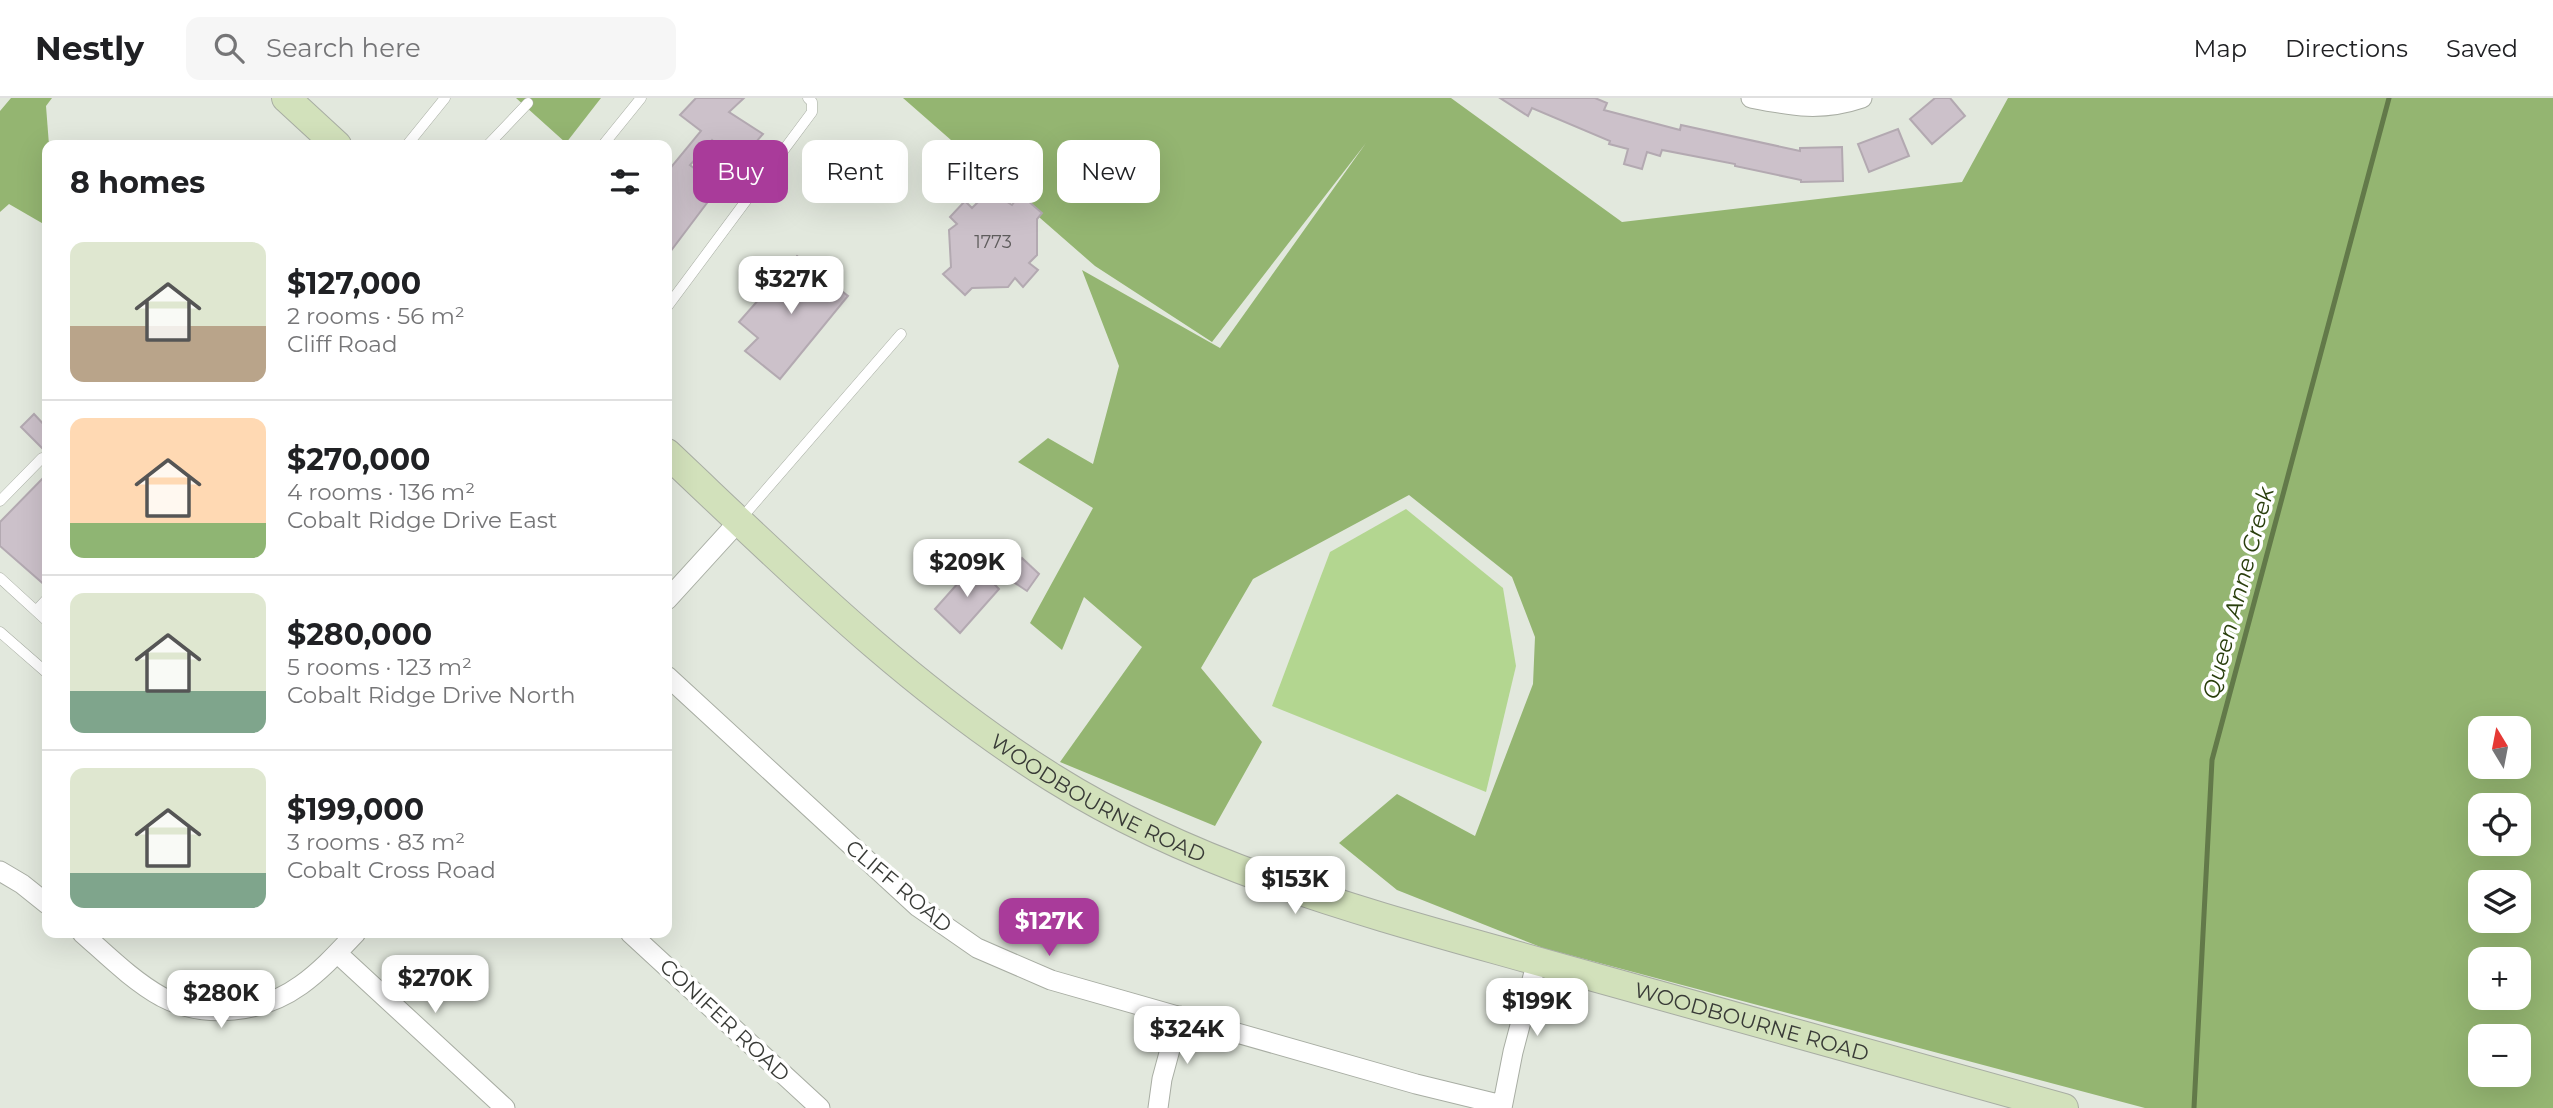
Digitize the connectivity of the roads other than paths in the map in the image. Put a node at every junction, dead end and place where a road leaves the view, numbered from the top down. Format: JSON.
{"nodes":[{"id":1,"x":286,"y":98,"type":"edge"},
{"id":2,"x":445,"y":98,"type":"edge"},
{"id":3,"x":641,"y":98,"type":"edge"},
{"id":4,"x":808,"y":98,"type":"edge"},
{"id":5,"x":1751,"y":98,"type":"edge"},
{"id":6,"x":1862,"y":98,"type":"edge"},
{"id":7,"x":528,"y":103,"type":"dead end"},
{"id":8,"x":332,"y":140,"type":"edge"},
{"id":9,"x":411,"y":140,"type":"edge"},
{"id":10,"x":493,"y":140,"type":"edge"},
{"id":11,"x":607,"y":140,"type":"edge"},
{"id":12,"x":672,"y":300,"type":"edge"},
{"id":13,"x":901,"y":334,"type":"dead end"},
{"id":14,"x":42,"y":458,"type":"dead end"},
{"id":15,"x":672,"y":458,"type":"edge"},
{"id":16,"x":0,"y":501,"type":"edge"},
{"id":17,"x":739,"y":521,"type":"junction"},
{"id":18,"x":0,"y":578,"type":"edge"},
{"id":19,"x":672,"y":595,"type":"edge"},
{"id":20,"x":42,"y":604,"type":"edge"},
{"id":21,"x":36,"y":611,"type":"junction"},
{"id":22,"x":42,"y":616,"type":"edge"},
{"id":23,"x":0,"y":632,"type":"edge"},
{"id":24,"x":42,"y":669,"type":"edge"},
{"id":25,"x":672,"y":681,"type":"edge"},
{"id":26,"x":0,"y":871,"type":"edge"},
{"id":27,"x":42,"y":900,"type":"edge"},
{"id":28,"x":88,"y":938,"type":"edge"},
{"id":29,"x":351,"y":938,"type":"edge"},
{"id":30,"x":635,"y":938,"type":"edge"},
{"id":31,"x":337,"y":953,"type":"junction"},
{"id":32,"x":1537,"y":961,"type":"junction"},
{"id":33,"x":1179,"y":1016,"type":"junction"},
{"id":34,"x":1502,"y":1106,"type":"edge"},
{"id":35,"x":505,"y":1108,"type":"edge"},
{"id":36,"x":820,"y":1108,"type":"edge"},
{"id":37,"x":1158,"y":1108,"type":"edge"},
{"id":38,"x":2064,"y":1108,"type":"edge"}],
"edges":[{"from":1,"to":8,"type":"main road"},
{"from":2,"to":9,"type":"lane"},
{"from":3,"to":11,"type":"lane"},
{"from":4,"to":12,"type":"lane"},
{"from":5,"to":6,"type":"street"},
{"from":7,"to":10,"type":"lane"},
{"from":13,"to":17,"type":"lane"},
{"from":14,"to":16,"type":"lane"},
{"from":15,"to":17,"type":"main road","name":"WOODBOURNE ROAD"},
{"from":17,"to":19,"type":"street"},
{"from":17,"to":32,"type":"main road","name":"WOODBOURNE ROAD"},
{"from":18,"to":21,"type":"lane"},
{"from":20,"to":21,"type":"lane"},
{"from":21,"to":22,"type":"lane"},
{"from":23,"to":24,"type":"lane"},
{"from":25,"to":33,"type":"street","name":"CLIFF ROAD"},
{"from":26,"to":27,"type":"street"},
{"from":28,"to":31,"type":"street"},
{"from":29,"to":31,"type":"street"},
{"from":30,"to":36,"type":"street","name":"CONIFER ROAD"},
{"from":31,"to":35,"type":"street"},
{"from":32,"to":34,"type":"street"},
{"from":32,"to":38,"type":"main road","name":"WOODBOURNE ROAD"},
{"from":33,"to":34,"type":"street","name":"CLIFF ROAD"},
{"from":33,"to":37,"type":"street"}]}
